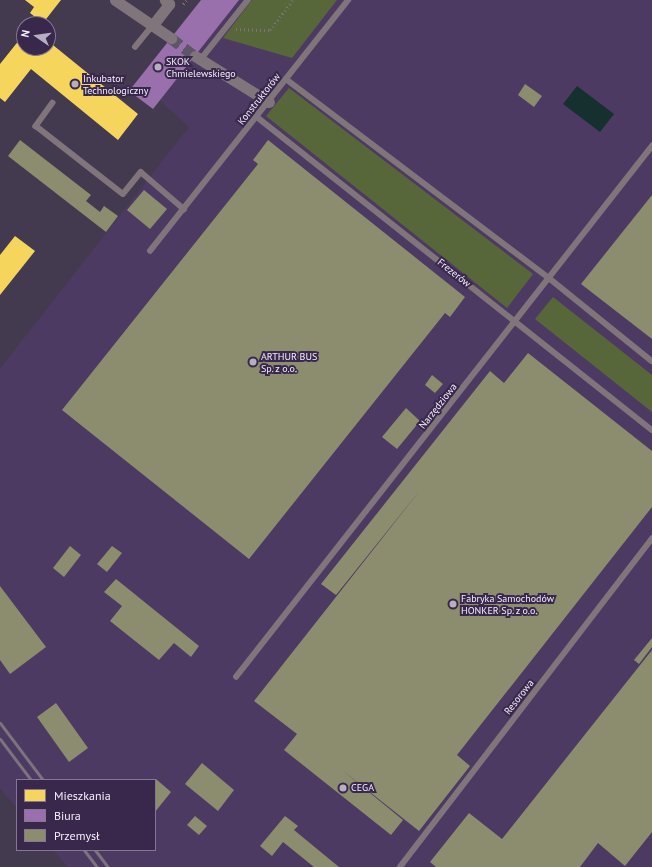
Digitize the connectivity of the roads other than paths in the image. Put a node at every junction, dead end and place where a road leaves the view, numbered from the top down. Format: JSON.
{"nodes":[{"id":1,"x":115,"y":0,"type":"edge"},
{"id":2,"x":248,"y":0,"type":"edge"},
{"id":3,"x":348,"y":0,"type":"edge"},
{"id":4,"x":167,"y":2,"type":"edge"},
{"id":5,"x":152,"y":26,"type":"junction"},
{"id":6,"x":171,"y":38,"type":"tunnel mouth"},
{"id":7,"x":135,"y":47,"type":"dead end"},
{"id":8,"x":198,"y":58,"type":"joint"},
{"id":9,"x":286,"y":79,"type":"junction"},
{"id":10,"x":269,"y":102,"type":"junction"},
{"id":11,"x":53,"y":103,"type":"dead end"},
{"id":12,"x":257,"y":117,"type":"junction"},
{"id":13,"x":652,"y":146,"type":"edge"},
{"id":14,"x":184,"y":208,"type":"junction"},
{"id":15,"x":150,"y":251,"type":"dead end"},
{"id":16,"x":549,"y":278,"type":"junction"},
{"id":17,"x":516,"y":322,"type":"junction"},
{"id":18,"x":652,"y":360,"type":"edge"},
{"id":19,"x":652,"y":430,"type":"edge"},
{"id":20,"x":652,"y":539,"type":"edge"},
{"id":21,"x":236,"y":677,"type":"dead end"},
{"id":22,"x":400,"y":867,"type":"edge"}],
"edges":[{"from":1,"to":5,"type":"street"},
{"from":2,"to":8,"type":"lane"},
{"from":3,"to":9,"type":"lane","name":"Konstruktorów"},
{"from":4,"to":5,"type":"street"},
{"from":5,"to":6,"type":"street"},
{"from":5,"to":7,"type":"lane"},
{"from":8,"to":10,"type":"street"},
{"from":9,"to":10,"type":"lane","name":"Konstruktorów"},
{"from":9,"to":16,"type":"lane"},
{"from":10,"to":12,"type":"lane","name":"Konstruktorów"},
{"from":11,"to":14,"type":"lane"},
{"from":12,"to":14,"type":"lane","name":"Konstruktorów"},
{"from":12,"to":17,"type":"lane","name":"Frezerów"},
{"from":13,"to":16,"type":"lane","name":"Narzędziowa"},
{"from":14,"to":15,"type":"lane","name":"Konstruktorów"},
{"from":16,"to":17,"type":"lane","name":"Narzędziowa"},
{"from":16,"to":18,"type":"lane"},
{"from":17,"to":19,"type":"lane","name":"Frezerów"},
{"from":17,"to":21,"type":"lane","name":"Narzędziowa"},
{"from":20,"to":22,"type":"lane","name":"Resorowa"}]}
